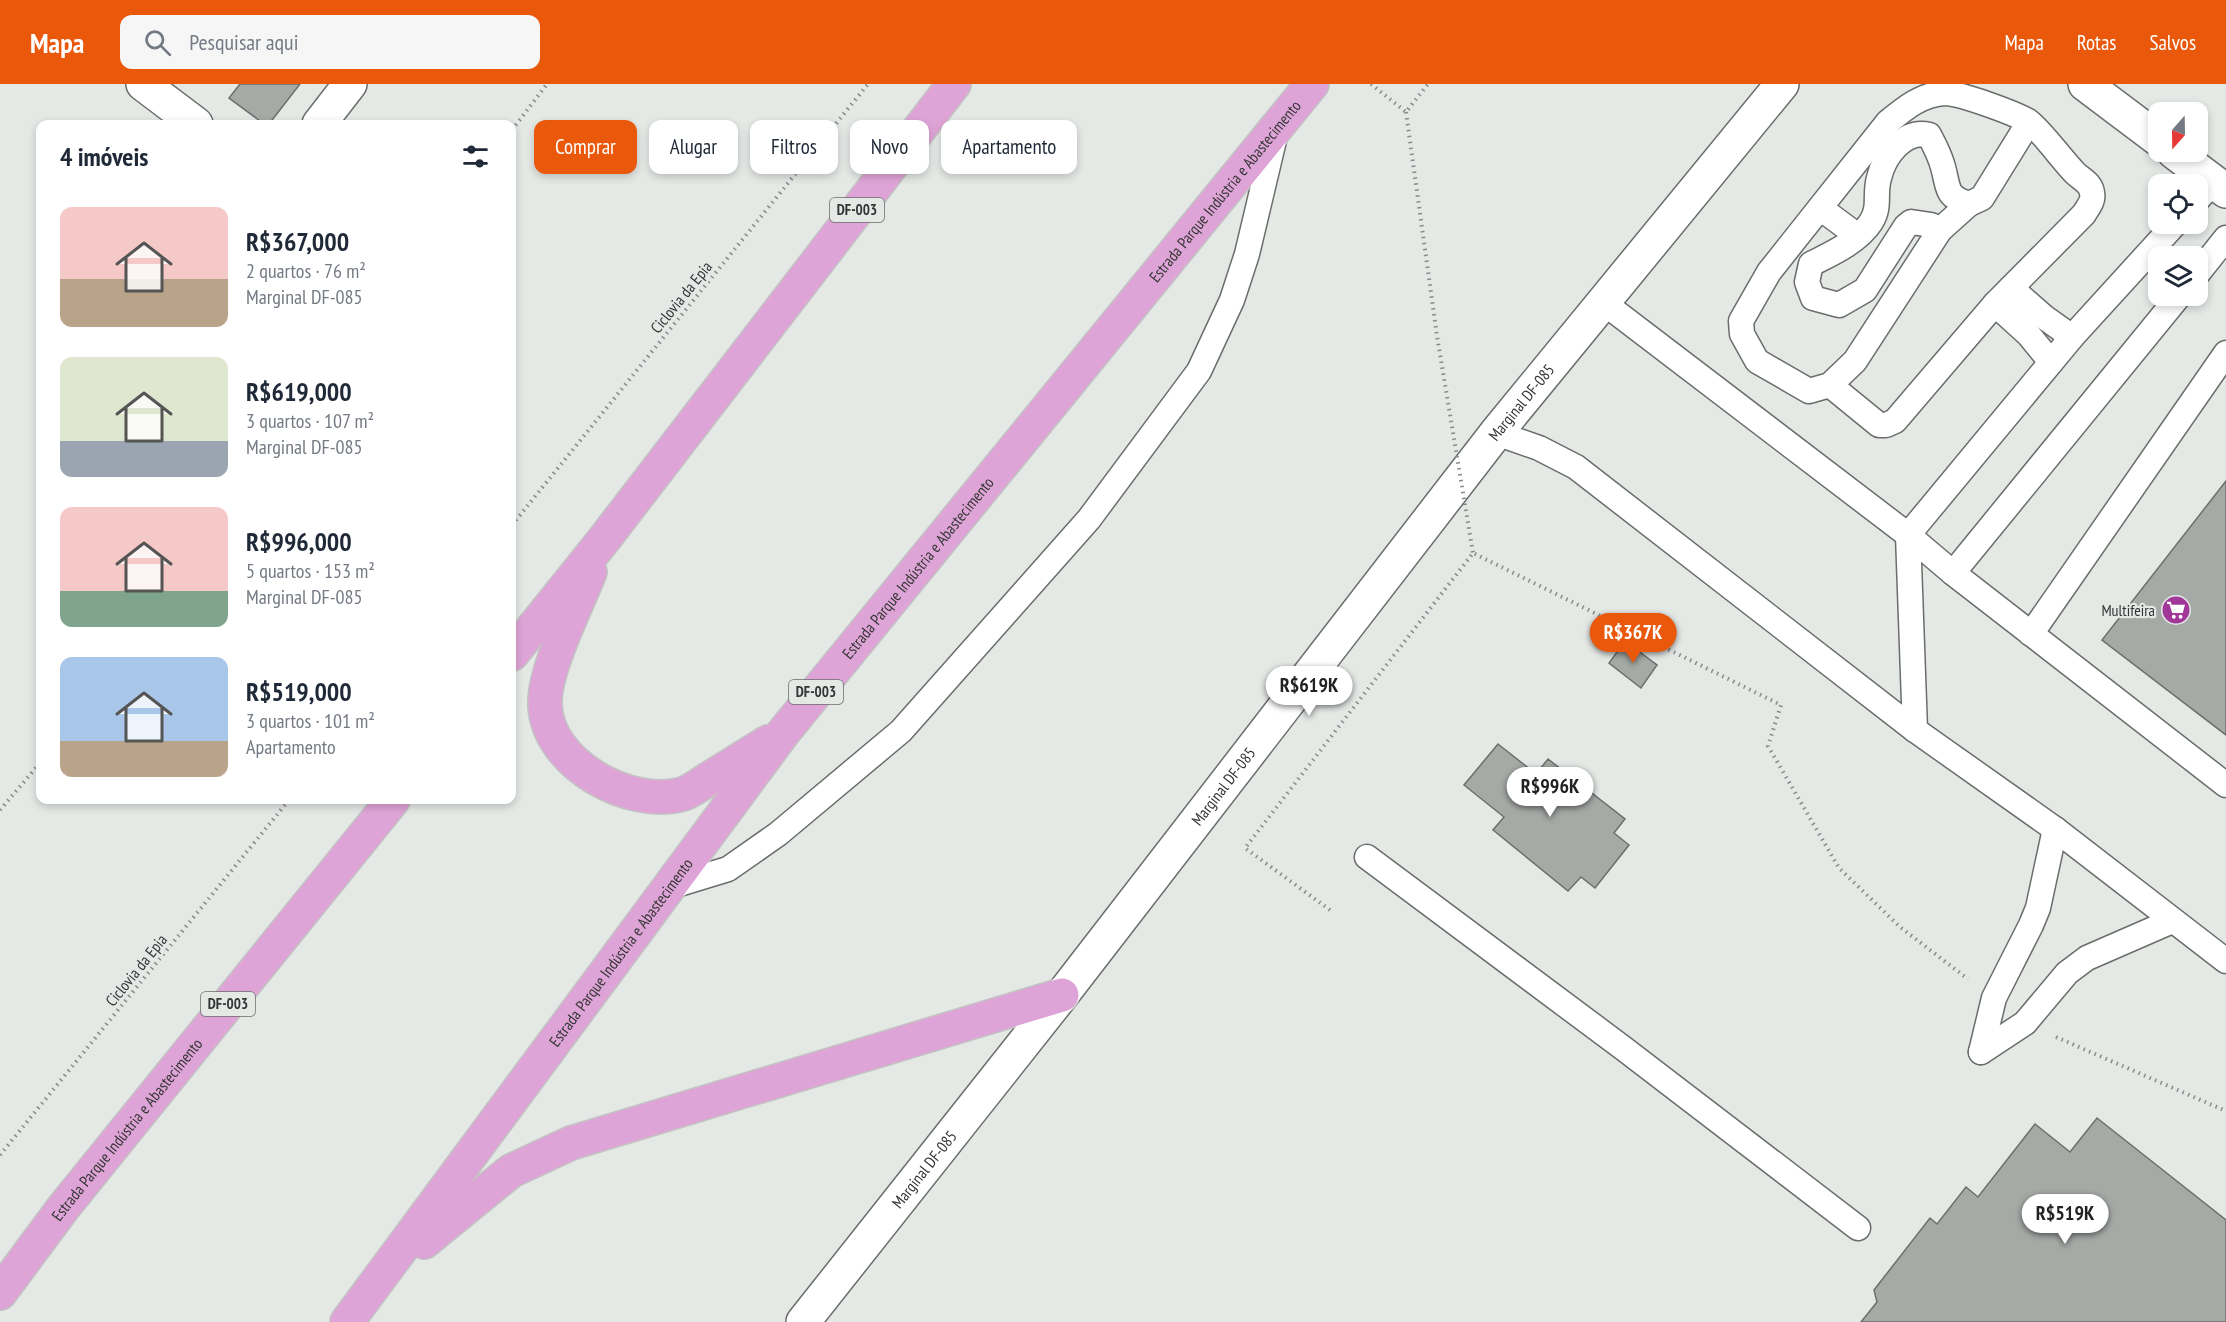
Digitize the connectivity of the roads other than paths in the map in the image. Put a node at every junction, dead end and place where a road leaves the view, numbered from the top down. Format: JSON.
{"nodes":[{"id":1,"x":143,"y":84,"type":"edge"},
{"id":2,"x":350,"y":84,"type":"edge"},
{"id":3,"x":954,"y":84,"type":"edge"},
{"id":4,"x":1312,"y":84,"type":"edge"},
{"id":5,"x":1782,"y":84,"type":"edge"},
{"id":6,"x":2085,"y":84,"type":"edge"},
{"id":7,"x":191,"y":120,"type":"edge"},
{"id":8,"x":322,"y":120,"type":"edge"},
{"id":9,"x":2029,"y":122,"type":"junction"},
{"id":10,"x":1277,"y":129,"type":"junction"},
{"id":11,"x":2148,"y":132,"type":"edge"},
{"id":12,"x":2187,"y":162,"type":"edge"},
{"id":13,"x":1854,"y":164,"type":"junction"},
{"id":14,"x":1879,"y":175,"type":"junction"},
{"id":15,"x":2216,"y":185,"type":"edge"},
{"id":16,"x":1969,"y":204,"type":"junction"},
{"id":17,"x":1820,"y":208,"type":"junction"},
{"id":18,"x":1941,"y":230,"type":"junction"},
{"id":19,"x":2166,"y":234,"type":"edge"},
{"id":20,"x":1858,"y":236,"type":"junction"},
{"id":21,"x":2226,"y":238,"type":"edge"},
{"id":22,"x":2208,"y":260,"type":"edge"},
{"id":23,"x":2003,"y":296,"type":"junction"},
{"id":24,"x":1604,"y":303,"type":"junction"},
{"id":25,"x":2171,"y":306,"type":"edge"},
{"id":26,"x":2072,"y":337,"type":"junction"},
{"id":27,"x":2226,"y":353,"type":"edge"},
{"id":28,"x":2051,"y":362,"type":"junction"},
{"id":29,"x":1830,"y":385,"type":"junction"},
{"id":30,"x":1496,"y":433,"type":"junction"},
{"id":31,"x":1908,"y":535,"type":"junction"},
{"id":32,"x":602,"y":542,"type":"junction"},
{"id":33,"x":1953,"y":573,"type":"junction"},
{"id":34,"x":2031,"y":634,"type":"junction"},
{"id":35,"x":516,"y":649,"type":"edge"},
{"id":36,"x":1915,"y":730,"type":"junction"},
{"id":37,"x":783,"y":732,"type":"junction"},
{"id":38,"x":2226,"y":785,"type":"edge"},
{"id":39,"x":390,"y":804,"type":"edge"},
{"id":40,"x":2055,"y":829,"type":"junction"},
{"id":41,"x":1367,"y":857,"type":"dead end"},
{"id":42,"x":669,"y":887,"type":"junction"},
{"id":43,"x":2172,"y":921,"type":"junction"},
{"id":44,"x":2226,"y":961,"type":"edge"},
{"id":45,"x":1062,"y":995,"type":"junction"},
{"id":46,"x":63,"y":1208,"type":"junction"},
{"id":47,"x":1858,"y":1228,"type":"dead end"},
{"id":48,"x":0,"y":1255,"type":"edge"},
{"id":49,"x":385,"y":1273,"type":"junction"},
{"id":50,"x":0,"y":1293,"type":"edge"},
{"id":51,"x":347,"y":1322,"type":"edge"},
{"id":52,"x":803,"y":1322,"type":"edge"}],
"edges":[{"from":1,"to":7,"type":"main road"},
{"from":2,"to":8,"type":"main road"},
{"from":3,"to":32,"type":"highway","number":"DF-003"},
{"from":4,"to":10,"type":"highway","name":"Estrada Parque Indústria e Abastecimento","number":"DF-003"},
{"from":5,"to":24,"type":"main road","name":"Marginal DF-085"},
{"from":6,"to":11,"type":"main road"},
{"from":9,"to":13,"type":"lane"},
{"from":9,"to":16,"type":"lane"},
{"from":9,"to":23,"type":"lane"},
{"from":10,"to":37,"type":"highway","name":"Estrada Parque Indústria e Abastecimento","number":"DF-003"},
{"from":10,"to":42,"type":"lane"},
{"from":12,"to":15,"type":"main road"},
{"from":13,"to":14,"type":"lane"},
{"from":13,"to":17,"type":"lane"},
{"from":14,"to":16,"type":"lane"},
{"from":14,"to":20,"type":"lane"},
{"from":16,"to":18,"type":"lane"},
{"from":17,"to":20,"type":"lane"},
{"from":17,"to":29,"type":"lane"},
{"from":18,"to":20,"type":"lane"},
{"from":18,"to":29,"type":"lane"},
{"from":19,"to":26,"type":"lane"},
{"from":21,"to":22,"type":"lane"},
{"from":23,"to":26,"type":"lane"},
{"from":23,"to":28,"type":"lane"},
{"from":23,"to":29,"type":"lane"},
{"from":24,"to":30,"type":"main road","name":"Marginal DF-085"},
{"from":24,"to":31,"type":"lane"},
{"from":25,"to":33,"type":"lane"},
{"from":26,"to":28,"type":"lane"},
{"from":27,"to":34,"type":"lane"},
{"from":28,"to":31,"type":"lane"},
{"from":30,"to":36,"type":"lane"},
{"from":30,"to":45,"type":"main road","name":"Marginal DF-085"},
{"from":31,"to":33,"type":"lane"},
{"from":31,"to":36,"type":"lane"},
{"from":32,"to":35,"type":"highway","number":"DF-003"},
{"from":32,"to":37,"type":"highway"},
{"from":33,"to":34,"type":"lane"},
{"from":34,"to":38,"type":"lane"},
{"from":36,"to":40,"type":"lane"},
{"from":37,"to":42,"type":"highway","name":"Estrada Parque Indústria e Abastecimento","number":"DF-003"},
{"from":39,"to":46,"type":"highway","name":"Estrada Parque Indústria e Abastecimento","number":"DF-003"},
{"from":40,"to":43,"type":"lane"},
{"from":40,"to":43,"type":"lane"},
{"from":41,"to":47,"type":"lane"},
{"from":42,"to":49,"type":"highway","name":"Estrada Parque Indústria e Abastecimento","number":"DF-003"},
{"from":43,"to":44,"type":"lane"},
{"from":45,"to":49,"type":"highway"},
{"from":45,"to":52,"type":"main road","name":"Marginal DF-085"},
{"from":46,"to":48,"type":"highway"},
{"from":46,"to":50,"type":"highway","name":"Estrada Parque Indústria e Abastecimento","number":"DF-003"},
{"from":49,"to":51,"type":"highway","name":"Estrada Parque Indústria e Abastecimento","number":"DF-003"}]}
